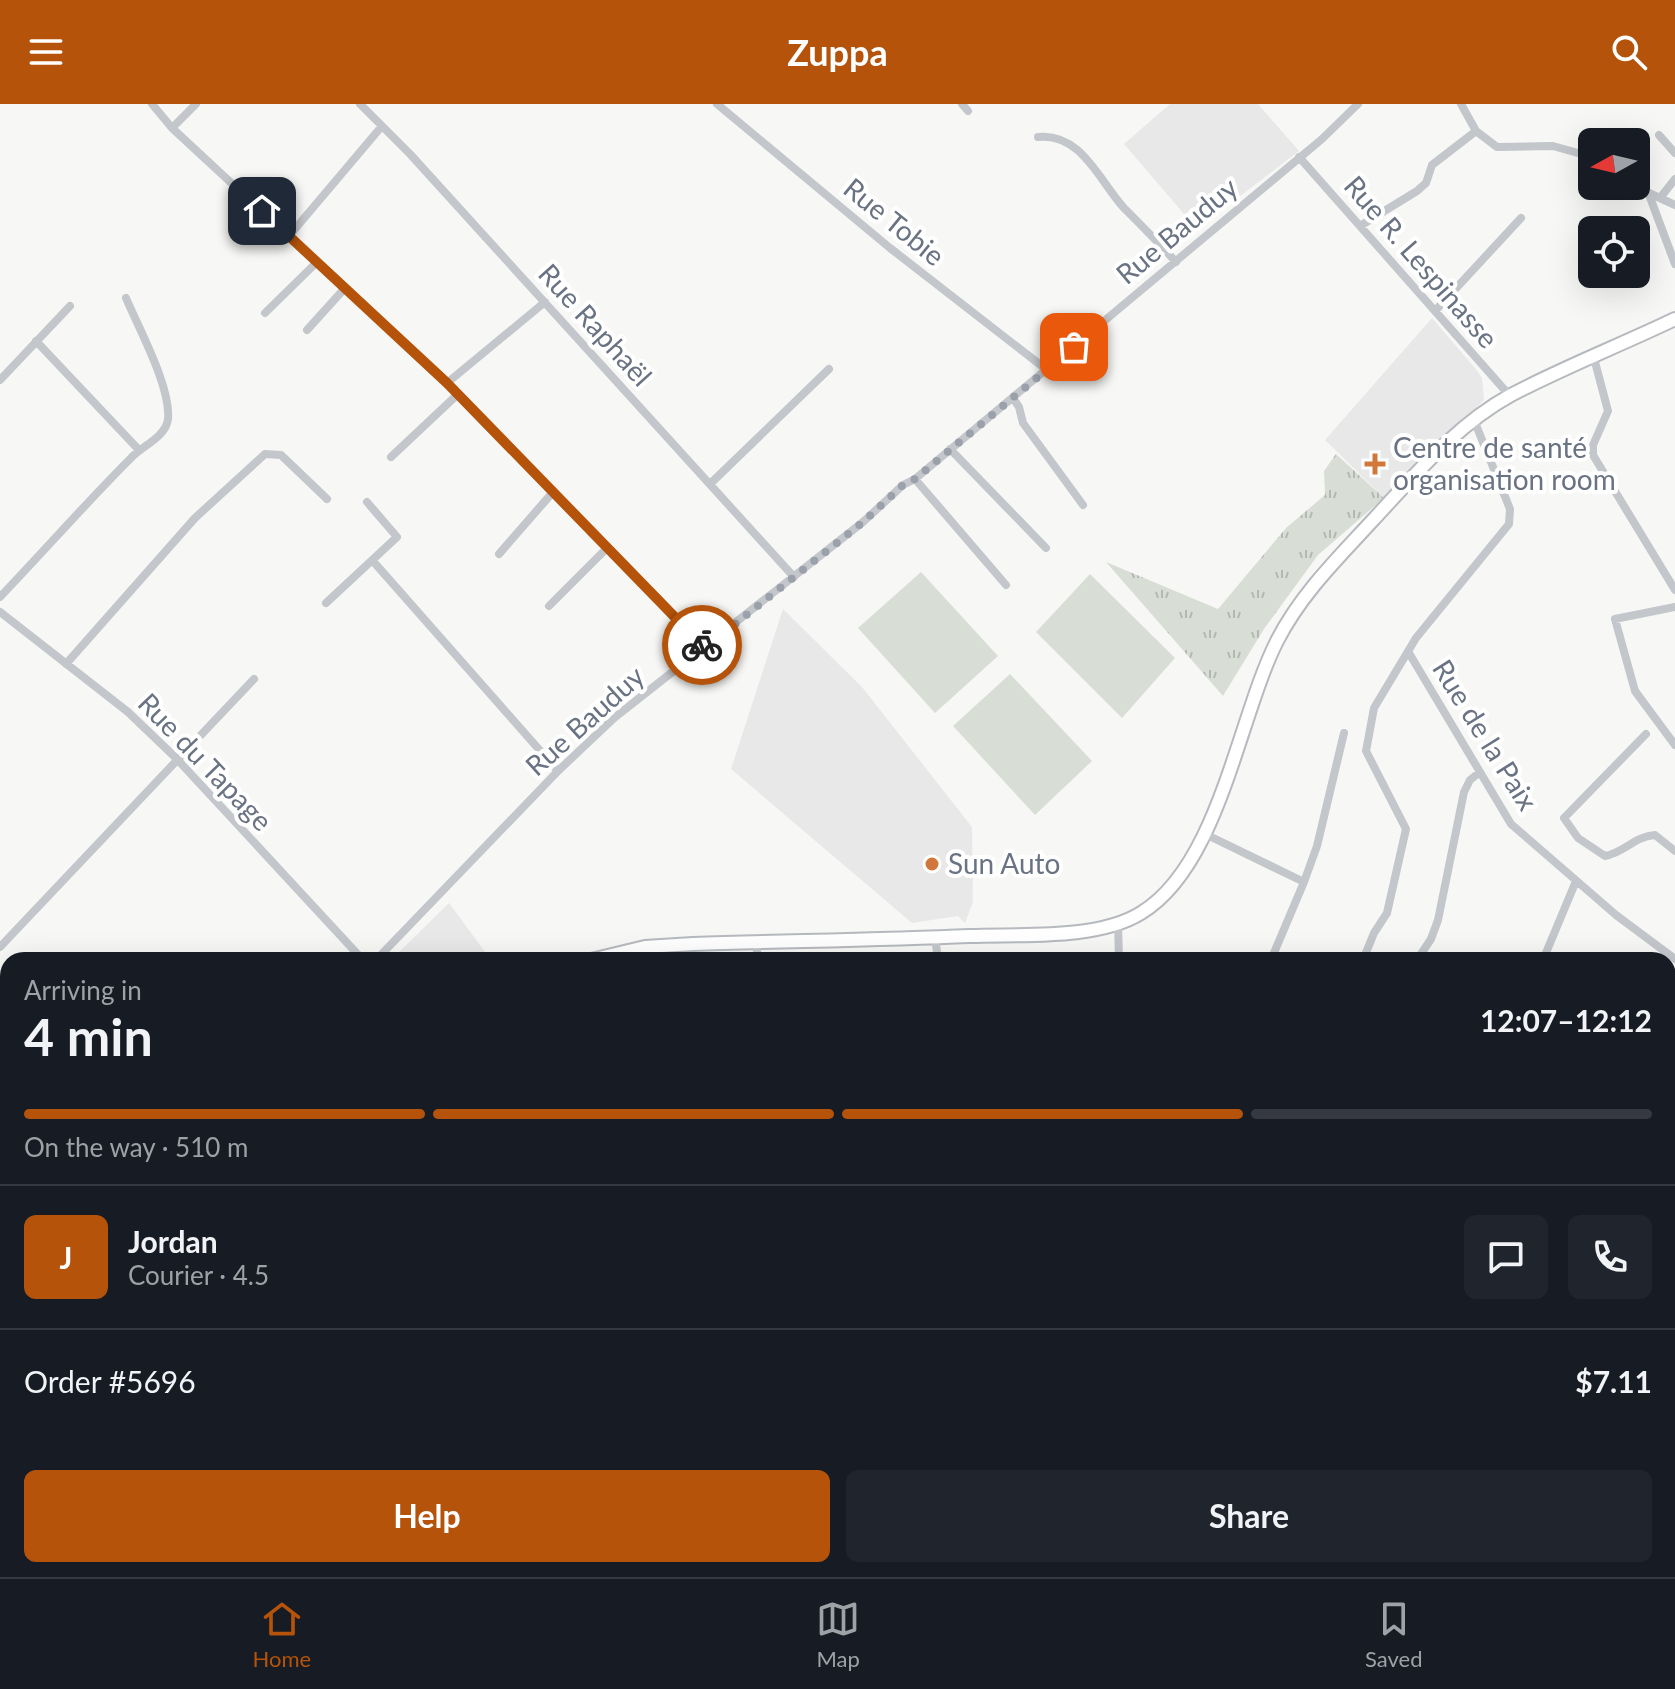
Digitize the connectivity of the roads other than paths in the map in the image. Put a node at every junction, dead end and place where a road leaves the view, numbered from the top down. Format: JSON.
{"nodes":[{"id":1,"x":152,"y":104,"type":"edge"},
{"id":2,"x":196,"y":104,"type":"edge"},
{"id":3,"x":360,"y":104,"type":"edge"},
{"id":4,"x":374,"y":104,"type":"edge"},
{"id":5,"x":717,"y":104,"type":"edge"},
{"id":6,"x":1358,"y":104,"type":"edge"},
{"id":7,"x":1461,"y":104,"type":"edge"},
{"id":8,"x":367,"y":112,"type":"junction"},
{"id":9,"x":382,"y":126,"type":"junction"},
{"id":10,"x":172,"y":128,"type":"junction"},
{"id":11,"x":1476,"y":131,"type":"junction"},
{"id":12,"x":1659,"y":135,"type":"dead end"},
{"id":13,"x":1038,"y":137,"type":"dead end"},
{"id":14,"x":1578,"y":153,"type":"edge"},
{"id":15,"x":1675,"y":153,"type":"edge"},
{"id":16,"x":1299,"y":157,"type":"junction"},
{"id":17,"x":1675,"y":179,"type":"edge"},
{"id":18,"x":1650,"y":193,"type":"edge"},
{"id":19,"x":1650,"y":197,"type":"edge"},
{"id":20,"x":1660,"y":198,"type":"junction"},
{"id":21,"x":1675,"y":205,"type":"edge"},
{"id":22,"x":1521,"y":218,"type":"dead end"},
{"id":23,"x":1360,"y":226,"type":"junction"},
{"id":24,"x":289,"y":236,"type":"junction"},
{"id":25,"x":317,"y":262,"type":"junction"},
{"id":26,"x":1176,"y":262,"type":"junction"},
{"id":27,"x":1675,"y":264,"type":"edge"},
{"id":28,"x":345,"y":288,"type":"junction"},
{"id":29,"x":126,"y":298,"type":"dead end"},
{"id":30,"x":545,"y":302,"type":"junction"},
{"id":31,"x":70,"y":306,"type":"dead end"},
{"id":32,"x":1435,"y":311,"type":"junction"},
{"id":33,"x":265,"y":313,"type":"dead end"},
{"id":34,"x":1675,"y":319,"type":"edge"},
{"id":35,"x":307,"y":330,"type":"dead end"},
{"id":36,"x":36,"y":341,"type":"junction"},
{"id":37,"x":1594,"y":358,"type":"junction"},
{"id":38,"x":4,"y":368,"type":"edge"},
{"id":39,"x":829,"y":369,"type":"dead end"},
{"id":40,"x":1047,"y":370,"type":"junction"},
{"id":41,"x":0,"y":380,"type":"edge"},
{"id":42,"x":447,"y":383,"type":"junction"},
{"id":43,"x":458,"y":394,"type":"junction"},
{"id":44,"x":1510,"y":396,"type":"junction"},
{"id":45,"x":1013,"y":398,"type":"junction"},
{"id":46,"x":1474,"y":420,"type":"junction"},
{"id":47,"x":950,"y":449,"type":"junction"},
{"id":48,"x":139,"y":450,"type":"junction"},
{"id":49,"x":391,"y":457,"type":"dead end"},
{"id":50,"x":915,"y":479,"type":"junction"},
{"id":51,"x":710,"y":484,"type":"junction"},
{"id":52,"x":553,"y":492,"type":"junction"},
{"id":53,"x":327,"y":499,"type":"dead end"},
{"id":54,"x":367,"y":502,"type":"dead end"},
{"id":55,"x":1083,"y":505,"type":"dead end"},
{"id":56,"x":607,"y":548,"type":"junction"},
{"id":57,"x":1046,"y":548,"type":"dead end"},
{"id":58,"x":499,"y":554,"type":"dead end"},
{"id":59,"x":372,"y":560,"type":"junction"},
{"id":60,"x":794,"y":577,"type":"junction"},
{"id":61,"x":1006,"y":585,"type":"dead end"},
{"id":62,"x":1675,"y":590,"type":"edge"},
{"id":63,"x":0,"y":597,"type":"edge"},
{"id":64,"x":326,"y":603,"type":"dead end"},
{"id":65,"x":549,"y":606,"type":"dead end"},
{"id":66,"x":1675,"y":607,"type":"edge"},
{"id":67,"x":0,"y":612,"type":"edge"},
{"id":68,"x":705,"y":648,"type":"junction"},
{"id":69,"x":1409,"y":653,"type":"junction"},
{"id":70,"x":66,"y":664,"type":"junction"},
{"id":71,"x":254,"y":679,"type":"dead end"},
{"id":72,"x":1344,"y":733,"type":"dead end"},
{"id":73,"x":1646,"y":734,"type":"dead end"},
{"id":74,"x":1675,"y":745,"type":"edge"},
{"id":75,"x":176,"y":758,"type":"junction"},
{"id":76,"x":558,"y":771,"type":"junction"},
{"id":77,"x":1480,"y":772,"type":"junction"},
{"id":78,"x":1203,"y":833,"type":"junction"},
{"id":79,"x":1675,"y":851,"type":"edge"},
{"id":80,"x":1576,"y":881,"type":"junction"},
{"id":81,"x":1304,"y":882,"type":"junction"},
{"id":82,"x":1118,"y":923,"type":"junction"},
{"id":83,"x":935,"y":937,"type":"junction"},
{"id":84,"x":757,"y":941,"type":"junction"},
{"id":85,"x":0,"y":947,"type":"edge"},
{"id":86,"x":356,"y":952,"type":"edge"},
{"id":87,"x":384,"y":952,"type":"edge"},
{"id":88,"x":624,"y":952,"type":"edge"},
{"id":89,"x":757,"y":952,"type":"edge"},
{"id":90,"x":937,"y":952,"type":"edge"},
{"id":91,"x":1119,"y":952,"type":"edge"},
{"id":92,"x":1274,"y":952,"type":"edge"},
{"id":93,"x":1366,"y":952,"type":"edge"},
{"id":94,"x":1422,"y":952,"type":"edge"},
{"id":95,"x":1546,"y":952,"type":"edge"},
{"id":96,"x":1666,"y":952,"type":"edge"}],
"edges":[{"from":1,"to":10,"type":"street"},
{"from":2,"to":10,"type":"street"},
{"from":3,"to":8,"type":"street","name":"Rue Raphaël"},
{"from":4,"to":8,"type":"street"},
{"from":5,"to":40,"type":"street","name":"Rue Tobie"},
{"from":6,"to":16,"type":"street","name":"Rue Bauduy"},
{"from":7,"to":11,"type":"street"},
{"from":8,"to":9,"type":"street","name":"Rue Raphaël"},
{"from":9,"to":24,"type":"street"},
{"from":9,"to":30,"type":"street","name":"Rue Raphaël"},
{"from":10,"to":24,"type":"street"},
{"from":11,"to":14,"type":"street"},
{"from":11,"to":23,"type":"street"},
{"from":12,"to":15,"type":"street"},
{"from":13,"to":26,"type":"street"},
{"from":16,"to":23,"type":"street","name":"Rue R. Lespinasse"},
{"from":16,"to":26,"type":"street","name":"Rue Bauduy"},
{"from":17,"to":20,"type":"street"},
{"from":18,"to":20,"type":"street"},
{"from":19,"to":27,"type":"street"},
{"from":20,"to":21,"type":"street"},
{"from":22,"to":32,"type":"street"},
{"from":23,"to":32,"type":"street","name":"Rue R. Lespinasse"},
{"from":24,"to":25,"type":"street"},
{"from":25,"to":28,"type":"street"},
{"from":25,"to":33,"type":"street"},
{"from":26,"to":40,"type":"street","name":"Rue Bauduy"},
{"from":28,"to":35,"type":"street"},
{"from":28,"to":42,"type":"street"},
{"from":29,"to":48,"type":"street"},
{"from":30,"to":42,"type":"street"},
{"from":30,"to":51,"type":"street","name":"Rue Raphaël"},
{"from":31,"to":36,"type":"street"},
{"from":32,"to":44,"type":"street","name":"Rue R. Lespinasse"},
{"from":34,"to":37,"type":"main road"},
{"from":36,"to":38,"type":"street"},
{"from":36,"to":48,"type":"street"},
{"from":37,"to":44,"type":"main road"},
{"from":37,"to":62,"type":"street"},
{"from":38,"to":41,"type":"street"},
{"from":39,"to":51,"type":"street"},
{"from":40,"to":45,"type":"street","name":"Rue Bauduy"},
{"from":42,"to":43,"type":"street"},
{"from":43,"to":49,"type":"street"},
{"from":43,"to":52,"type":"street"},
{"from":44,"to":46,"type":"main road"},
{"from":45,"to":47,"type":"street","name":"Rue Bauduy"},
{"from":45,"to":55,"type":"street"},
{"from":46,"to":69,"type":"street"},
{"from":46,"to":78,"type":"main road"},
{"from":47,"to":50,"type":"street","name":"Rue Bauduy"},
{"from":47,"to":57,"type":"street"},
{"from":48,"to":63,"type":"street"},
{"from":50,"to":60,"type":"street","name":"Rue Bauduy"},
{"from":50,"to":61,"type":"street"},
{"from":51,"to":60,"type":"street","name":"Rue Raphaël"},
{"from":52,"to":56,"type":"street"},
{"from":52,"to":58,"type":"street"},
{"from":53,"to":70,"type":"street"},
{"from":54,"to":59,"type":"street"},
{"from":56,"to":65,"type":"street"},
{"from":56,"to":68,"type":"street"},
{"from":59,"to":64,"type":"street"},
{"from":59,"to":76,"type":"street"},
{"from":60,"to":68,"type":"street","name":"Rue Bauduy"},
{"from":66,"to":74,"type":"street"},
{"from":67,"to":70,"type":"street","name":"Rue du Tapage"},
{"from":68,"to":76,"type":"street","name":"Rue Bauduy"},
{"from":69,"to":77,"type":"street","name":"Rue de la Paix"},
{"from":69,"to":93,"type":"street"},
{"from":70,"to":75,"type":"street","name":"Rue du Tapage"},
{"from":71,"to":75,"type":"street"},
{"from":72,"to":81,"type":"street"},
{"from":73,"to":79,"type":"street"},
{"from":75,"to":85,"type":"street"},
{"from":75,"to":86,"type":"street","name":"Rue du Tapage"},
{"from":76,"to":87,"type":"street","name":"Rue Bauduy"},
{"from":77,"to":80,"type":"street","name":"Rue de la Paix"},
{"from":77,"to":94,"type":"street"},
{"from":78,"to":81,"type":"street"},
{"from":78,"to":82,"type":"main road"},
{"from":80,"to":95,"type":"street"},
{"from":80,"to":96,"type":"street","name":"Rue de la Paix"},
{"from":81,"to":92,"type":"street"},
{"from":82,"to":83,"type":"main road"},
{"from":82,"to":91,"type":"street"},
{"from":83,"to":84,"type":"main road"},
{"from":83,"to":90,"type":"street"},
{"from":84,"to":88,"type":"main road"},
{"from":84,"to":89,"type":"street"}]}
